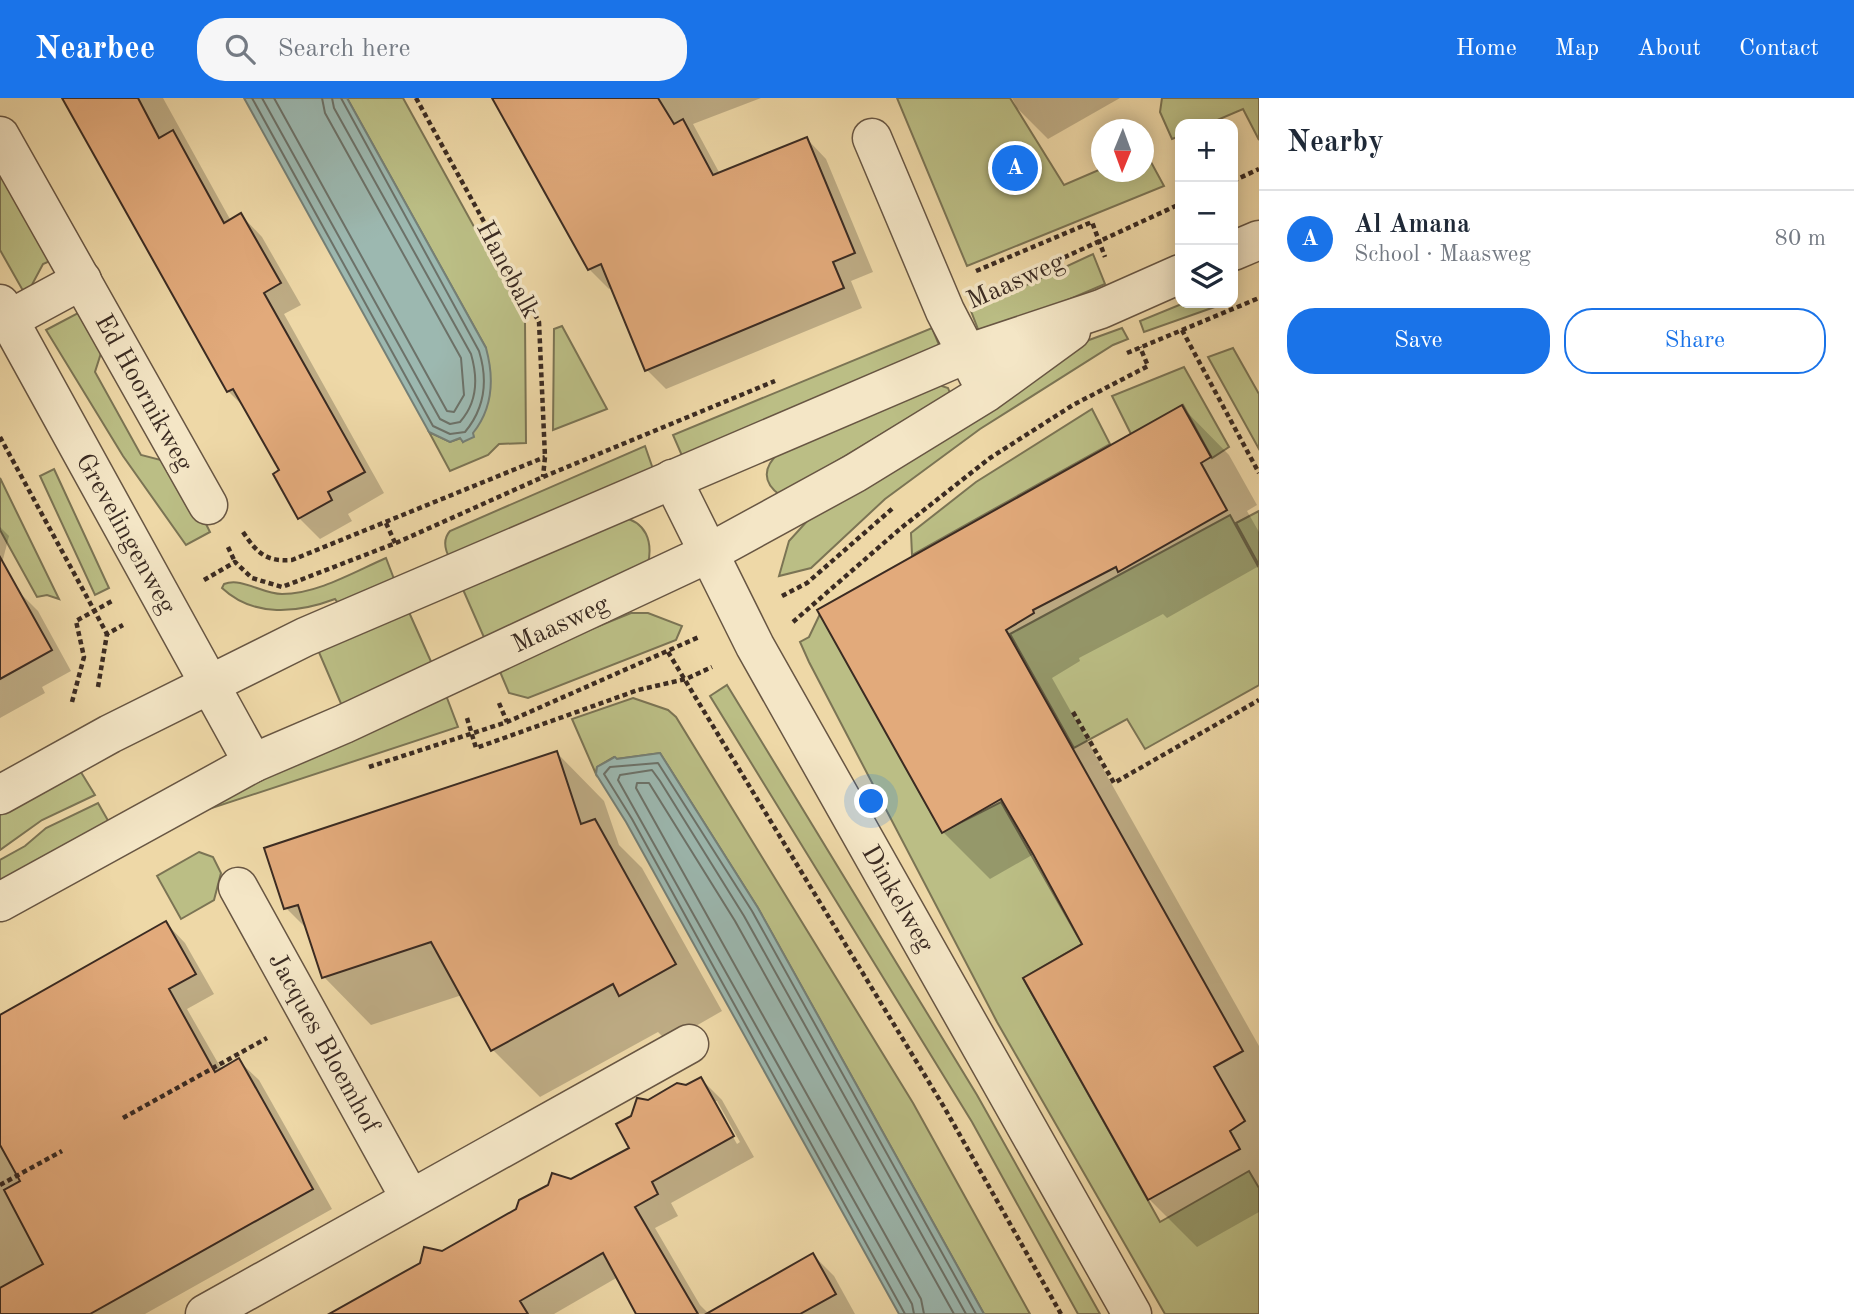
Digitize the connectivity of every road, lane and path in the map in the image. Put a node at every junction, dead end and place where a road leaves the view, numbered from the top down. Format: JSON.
{"nodes":[{"id":1,"x":416,"y":98,"type":"edge"},
{"id":2,"x":0,"y":136,"type":"edge"},
{"id":3,"x":872,"y":138,"type":"dead end"},
{"id":4,"x":1259,"y":169,"type":"edge"},
{"id":5,"x":1238,"y":179,"type":"edge"},
{"id":6,"x":1175,"y":206,"type":"edge"},
{"id":7,"x":1259,"y":240,"type":"edge"},
{"id":8,"x":1238,"y":249,"type":"edge"},
{"id":9,"x":1175,"y":276,"type":"edge"},
{"id":10,"x":82,"y":280,"type":"junction"},
{"id":11,"x":1101,"y":309,"type":"junction"},
{"id":12,"x":945,"y":311,"type":"junction"},
{"id":13,"x":4,"y":312,"type":"edge"},
{"id":14,"x":1182,"y":330,"type":"dead end"},
{"id":15,"x":966,"y":354,"type":"junction"},
{"id":16,"x":782,"y":378,"type":"dead end"},
{"id":17,"x":987,"y":392,"type":"junction"},
{"id":18,"x":0,"y":437,"type":"edge"},
{"id":19,"x":1259,"y":473,"type":"edge"},
{"id":20,"x":543,"y":477,"type":"junction"},
{"id":21,"x":672,"y":479,"type":"junction"},
{"id":22,"x":208,"y":505,"type":"dead end"},
{"id":23,"x":422,"y":531,"type":"dead end"},
{"id":24,"x":707,"y":554,"type":"junction"},
{"id":25,"x":107,"y":634,"type":"dead end"},
{"id":26,"x":668,"y":652,"type":"dead end"},
{"id":27,"x":208,"y":684,"type":"junction"},
{"id":28,"x":1259,"y":700,"type":"edge"},
{"id":29,"x":1073,"y":712,"type":"dead end"},
{"id":30,"x":253,"y":762,"type":"junction"},
{"id":31,"x":0,"y":795,"type":"edge"},
{"id":32,"x":238,"y":887,"type":"dead end"},
{"id":33,"x":0,"y":902,"type":"edge"},
{"id":34,"x":311,"y":1014,"type":"junction"},
{"id":35,"x":689,"y":1044,"type":"dead end"},
{"id":36,"x":123,"y":1118,"type":"dead end"},
{"id":37,"x":62,"y":1151,"type":"dead end"},
{"id":38,"x":0,"y":1185,"type":"edge"},
{"id":39,"x":411,"y":1198,"type":"junction"},
{"id":40,"x":205,"y":1314,"type":"edge"},
{"id":41,"x":1061,"y":1314,"type":"edge"},
{"id":42,"x":1132,"y":1314,"type":"edge"}],
"edges":[{"from":1,"to":20,"type":"path","name":"Hanebalk"},
{"from":2,"to":10,"type":"street","name":"Ed Hoornikweg"},
{"from":3,"to":12,"type":"street"},
{"from":4,"to":5,"type":"path"},
{"from":6,"to":12,"type":"path","name":"Maasweg"},
{"from":7,"to":8,"type":"street"},
{"from":9,"to":11,"type":"street","name":"Maasweg"},
{"from":10,"to":13,"type":"street"},
{"from":10,"to":22,"type":"street","name":"Ed Hoornikweg"},
{"from":11,"to":15,"type":"street","name":"Maasweg"},
{"from":11,"to":17,"type":"street","name":"Maasweg"},
{"from":12,"to":15,"type":"street"},
{"from":13,"to":27,"type":"street","name":"Grevelingenweg"},
{"from":14,"to":19,"type":"path"},
{"from":15,"to":17,"type":"street"},
{"from":15,"to":21,"type":"street","name":"Maasweg"},
{"from":16,"to":20,"type":"path"},
{"from":17,"to":24,"type":"street","name":"Maasweg"},
{"from":18,"to":25,"type":"path"},
{"from":20,"to":23,"type":"path"},
{"from":21,"to":24,"type":"street","name":"Dinkelweg"},
{"from":21,"to":27,"type":"street","name":"Maasweg"},
{"from":24,"to":30,"type":"street","name":"Maasweg"},
{"from":24,"to":42,"type":"street","name":"Dinkelweg"},
{"from":26,"to":41,"type":"path"},
{"from":27,"to":30,"type":"street","name":"Grevelingenweg"},
{"from":27,"to":31,"type":"street","name":"Maasweg"},
{"from":28,"to":29,"type":"path"},
{"from":30,"to":33,"type":"street","name":"Maasweg"},
{"from":32,"to":34,"type":"street","name":"Jacques Bloemhof"},
{"from":34,"to":36,"type":"path"},
{"from":34,"to":39,"type":"street","name":"Jacques Bloemhof"},
{"from":35,"to":39,"type":"street"},
{"from":37,"to":38,"type":"path"},
{"from":39,"to":40,"type":"street"}]}
